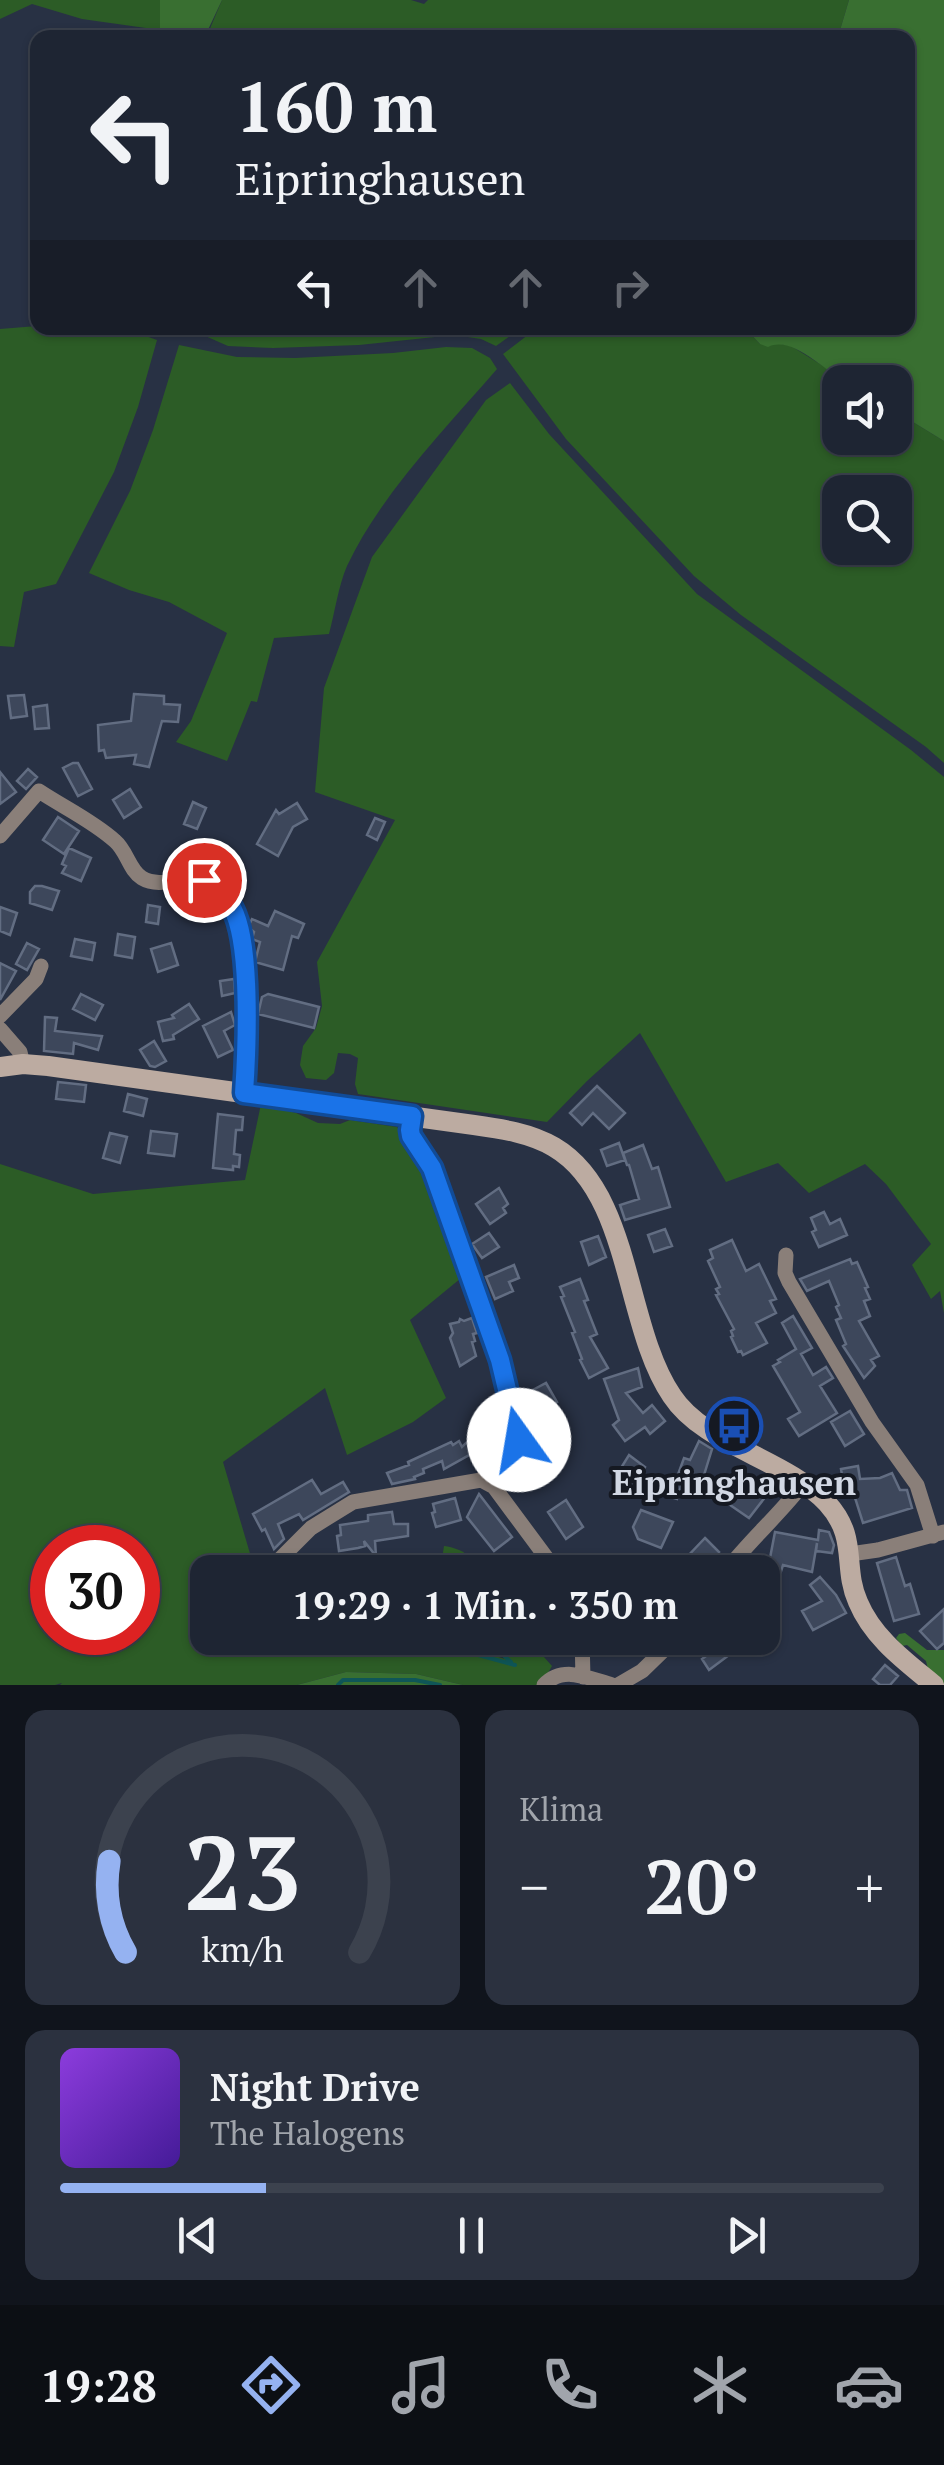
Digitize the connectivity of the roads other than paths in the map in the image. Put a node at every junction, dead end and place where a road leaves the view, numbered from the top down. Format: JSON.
{"nodes":[{"id":1,"x":0,"y":836,"type":"edge"},
{"id":2,"x":41,"y":966,"type":"dead end"},
{"id":3,"x":0,"y":1016,"type":"edge"},
{"id":4,"x":0,"y":1029,"type":"edge"},
{"id":5,"x":23,"y":1064,"type":"junction"},
{"id":6,"x":0,"y":1067,"type":"edge"},
{"id":7,"x":244,"y":1093,"type":"junction"},
{"id":8,"x":412,"y":1116,"type":"junction"},
{"id":9,"x":786,"y":1255,"type":"dead end"},
{"id":10,"x":481,"y":1480,"type":"junction"},
{"id":11,"x":803,"y":1484,"type":"junction"},
{"id":12,"x":938,"y":1534,"type":"edge"},
{"id":13,"x":850,"y":1554,"type":"junction"},
{"id":14,"x":284,"y":1555,"type":"edge"},
{"id":15,"x":544,"y":1555,"type":"edge"},
{"id":16,"x":739,"y":1555,"type":"edge"},
{"id":17,"x":582,"y":1655,"type":"edge"},
{"id":18,"x":659,"y":1655,"type":"edge"},
{"id":19,"x":583,"y":1676,"type":"junction"},
{"id":20,"x":544,"y":1685,"type":"edge"},
{"id":21,"x":615,"y":1685,"type":"edge"},
{"id":22,"x":934,"y":1685,"type":"edge"}],
"edges":[{"from":1,"to":7,"type":"street"},
{"from":2,"to":3,"type":"street"},
{"from":4,"to":5,"type":"street"},
{"from":5,"to":6,"type":"main road"},
{"from":5,"to":7,"type":"main road"},
{"from":7,"to":8,"type":"main road"},
{"from":8,"to":10,"type":"street"},
{"from":8,"to":11,"type":"main road"},
{"from":9,"to":12,"type":"street"},
{"from":10,"to":14,"type":"street"},
{"from":10,"to":15,"type":"street"},
{"from":11,"to":13,"type":"main road"},
{"from":11,"to":16,"type":"street"},
{"from":12,"to":13,"type":"street"},
{"from":13,"to":22,"type":"main road"},
{"from":17,"to":19,"type":"street"},
{"from":18,"to":21,"type":"street"},
{"from":19,"to":20,"type":"street"},
{"from":19,"to":21,"type":"street"}]}
